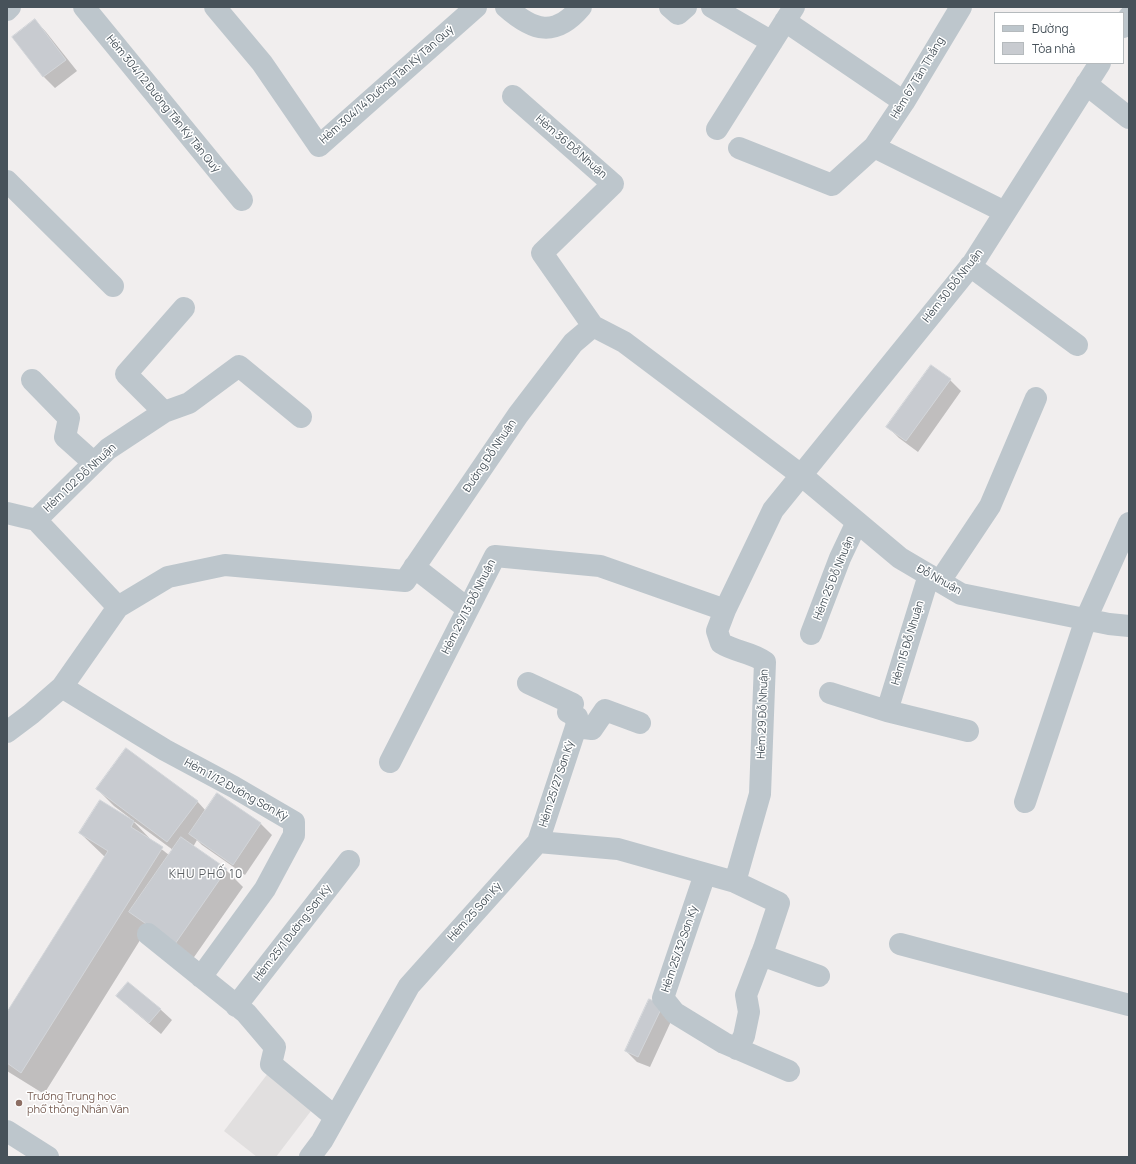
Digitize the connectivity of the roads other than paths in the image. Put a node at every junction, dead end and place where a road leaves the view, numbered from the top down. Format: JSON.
{"nodes":[{"id":1,"x":10,"y":7,"type":"edge"},
{"id":2,"x":84,"y":7,"type":"edge"},
{"id":3,"x":215,"y":7,"type":"edge"},
{"id":4,"x":476,"y":7,"type":"edge"},
{"id":5,"x":506,"y":7,"type":"edge"},
{"id":6,"x":581,"y":7,"type":"edge"},
{"id":7,"x":670,"y":7,"type":"edge"},
{"id":8,"x":686,"y":7,"type":"edge"},
{"id":9,"x":712,"y":7,"type":"edge"},
{"id":10,"x":961,"y":7,"type":"edge"},
{"id":11,"x":7,"y":10,"type":"edge"},
{"id":12,"x":789,"y":14,"type":"edge"},
{"id":13,"x":772,"y":42,"type":"junction"},
{"id":14,"x":1099,"y":64,"type":"edge"},
{"id":15,"x":1086,"y":84,"type":"junction"},
{"id":16,"x":514,"y":96,"type":"dead end"},
{"id":17,"x":904,"y":102,"type":"junction"},
{"id":18,"x":1129,"y":118,"type":"edge"},
{"id":19,"x":717,"y":129,"type":"dead end"},
{"id":20,"x":874,"y":147,"type":"junction"},
{"id":21,"x":739,"y":148,"type":"dead end"},
{"id":22,"x":7,"y":181,"type":"edge"},
{"id":23,"x":242,"y":200,"type":"dead end"},
{"id":24,"x":1005,"y":212,"type":"junction"},
{"id":25,"x":970,"y":266,"type":"junction"},
{"id":26,"x":113,"y":286,"type":"dead end"},
{"id":27,"x":184,"y":308,"type":"dead end"},
{"id":28,"x":593,"y":326,"type":"junction"},
{"id":29,"x":1077,"y":345,"type":"dead end"},
{"id":30,"x":32,"y":380,"type":"dead end"},
{"id":31,"x":1036,"y":398,"type":"dead end"},
{"id":32,"x":164,"y":412,"type":"junction"},
{"id":33,"x":301,"y":417,"type":"dead end"},
{"id":34,"x":94,"y":462,"type":"junction"},
{"id":35,"x":801,"y":475,"type":"junction"},
{"id":36,"x":7,"y":513,"type":"edge"},
{"id":37,"x":36,"y":520,"type":"junction"},
{"id":38,"x":857,"y":522,"type":"junction"},
{"id":39,"x":1129,"y":523,"type":"edge"},
{"id":40,"x":414,"y":567,"type":"junction"},
{"id":41,"x":934,"y":578,"type":"junction"},
{"id":42,"x":118,"y":607,"type":"junction"},
{"id":43,"x":468,"y":609,"type":"junction"},
{"id":44,"x":725,"y":610,"type":"junction"},
{"id":45,"x":1086,"y":619,"type":"junction"},
{"id":46,"x":1129,"y":626,"type":"edge"},
{"id":47,"x":811,"y":634,"type":"dead end"},
{"id":48,"x":528,"y":683,"type":"dead end"},
{"id":49,"x":62,"y":687,"type":"junction"},
{"id":50,"x":830,"y":693,"type":"dead end"},
{"id":51,"x":887,"y":711,"type":"junction"},
{"id":52,"x":640,"y":723,"type":"dead end"},
{"id":53,"x":576,"y":727,"type":"junction"},
{"id":54,"x":968,"y":731,"type":"dead end"},
{"id":55,"x":7,"y":732,"type":"edge"},
{"id":56,"x":390,"y":762,"type":"dead end"},
{"id":57,"x":1025,"y":802,"type":"dead end"},
{"id":58,"x":538,"y":842,"type":"junction"},
{"id":59,"x":349,"y":861,"type":"dead end"},
{"id":60,"x":706,"y":874,"type":"junction"},
{"id":61,"x":735,"y":882,"type":"junction"},
{"id":62,"x":148,"y":934,"type":"dead end"},
{"id":63,"x":900,"y":944,"type":"dead end"},
{"id":64,"x":761,"y":955,"type":"junction"},
{"id":65,"x":819,"y":976,"type":"dead end"},
{"id":66,"x":201,"y":977,"type":"junction"},
{"id":67,"x":236,"y":1006,"type":"junction"},
{"id":68,"x":1129,"y":1006,"type":"edge"},
{"id":69,"x":737,"y":1049,"type":"junction"},
{"id":70,"x":789,"y":1071,"type":"dead end"},
{"id":71,"x":335,"y":1118,"type":"junction"},
{"id":72,"x":7,"y":1131,"type":"edge"},
{"id":73,"x":48,"y":1157,"type":"edge"},
{"id":74,"x":310,"y":1157,"type":"edge"}],
"edges":[{"from":1,"to":11,"type":"street"},
{"from":2,"to":23,"type":"street","name":"Hẻm 304/12 Đường Tân Kỳ Tân Quý"},
{"from":3,"to":4,"type":"street","name":"Hẻm 304/14 Đường Tân Kỳ Tân Quý"},
{"from":5,"to":6,"type":"street"},
{"from":7,"to":8,"type":"street"},
{"from":9,"to":13,"type":"street"},
{"from":10,"to":17,"type":"street","name":"Hẻm 67 Tân Thắng"},
{"from":12,"to":13,"type":"street"},
{"from":12,"to":17,"type":"street"},
{"from":13,"to":19,"type":"street"},
{"from":14,"to":15,"type":"street","name":"Hẻm 30 Đỗ Nhuận"},
{"from":15,"to":18,"type":"street"},
{"from":15,"to":24,"type":"street","name":"Hẻm 30 Đỗ Nhuận"},
{"from":16,"to":28,"type":"street","name":"Hẻm 36 Đỗ Nhuận"},
{"from":17,"to":20,"type":"street","name":"Hẻm 67 Tân Thắng"},
{"from":20,"to":21,"type":"street","name":"Hẻm 67 Tân Thắng"},
{"from":20,"to":24,"type":"street"},
{"from":22,"to":26,"type":"street"},
{"from":24,"to":25,"type":"street","name":"Hẻm 30 Đỗ Nhuận"},
{"from":25,"to":29,"type":"street"},
{"from":25,"to":35,"type":"street","name":"Hẻm 30 Đỗ Nhuận"},
{"from":27,"to":32,"type":"street"},
{"from":28,"to":35,"type":"street"},
{"from":28,"to":40,"type":"street","name":"Đường Đỗ Nhuận"},
{"from":30,"to":34,"type":"street"},
{"from":31,"to":41,"type":"street","name":"Hẻm 15 Đỗ Nhuận"},
{"from":32,"to":33,"type":"street","name":"Hẻm 102 Đỗ Nhuận"},
{"from":32,"to":34,"type":"street","name":"Hẻm 102 Đỗ Nhuận"},
{"from":34,"to":37,"type":"street","name":"Hẻm 102 Đỗ Nhuận"},
{"from":35,"to":38,"type":"street","name":"Đỗ Nhuận"},
{"from":35,"to":44,"type":"street","name":"Hẻm 29 Đỗ Nhuận"},
{"from":36,"to":37,"type":"street"},
{"from":37,"to":42,"type":"street","name":"Hẻm 102 Đỗ Nhuận"},
{"from":38,"to":41,"type":"street","name":"Đỗ Nhuận"},
{"from":38,"to":47,"type":"street","name":"Hẻm 25 Đỗ Nhuận"},
{"from":39,"to":45,"type":"street"},
{"from":40,"to":42,"type":"street","name":"Đường Đỗ Nhuận"},
{"from":40,"to":43,"type":"street"},
{"from":41,"to":45,"type":"street","name":"Đỗ Nhuận"},
{"from":41,"to":51,"type":"street","name":"Hẻm 15 Đỗ Nhuận"},
{"from":42,"to":49,"type":"street"},
{"from":43,"to":44,"type":"street","name":"Hẻm 29/13 Đỗ Nhuận"},
{"from":43,"to":56,"type":"street","name":"Hẻm 29/13 Đỗ Nhuận"},
{"from":44,"to":61,"type":"street","name":"Hẻm 29 Đỗ Nhuận"},
{"from":45,"to":46,"type":"street","name":"Đỗ Nhuận"},
{"from":45,"to":57,"type":"street"},
{"from":48,"to":53,"type":"street"},
{"from":49,"to":55,"type":"street"},
{"from":49,"to":66,"type":"street","name":"Hẻm 1/12 Đường Sơn Kỳ"},
{"from":50,"to":51,"type":"street"},
{"from":51,"to":54,"type":"street"},
{"from":52,"to":53,"type":"street"},
{"from":53,"to":58,"type":"street","name":"Hẻm 25/27 Sơn Kỳ"},
{"from":58,"to":60,"type":"street"},
{"from":58,"to":71,"type":"street","name":"Hẻm 25 Sơn Kỳ"},
{"from":59,"to":67,"type":"street","name":"Hẻm 25/1 Đường Sơn Kỳ"},
{"from":60,"to":61,"type":"street"},
{"from":60,"to":69,"type":"street","name":"Hẻm 25/32 Sơn Kỳ"},
{"from":61,"to":64,"type":"street"},
{"from":62,"to":66,"type":"street"},
{"from":63,"to":68,"type":"street"},
{"from":64,"to":65,"type":"street"},
{"from":64,"to":69,"type":"street"},
{"from":66,"to":67,"type":"street"},
{"from":67,"to":71,"type":"street"},
{"from":69,"to":70,"type":"street","name":"Hẻm 25/32 Sơn Kỳ"},
{"from":71,"to":74,"type":"street","name":"Hẻm 25 Sơn Kỳ"},
{"from":72,"to":73,"type":"street"}]}
